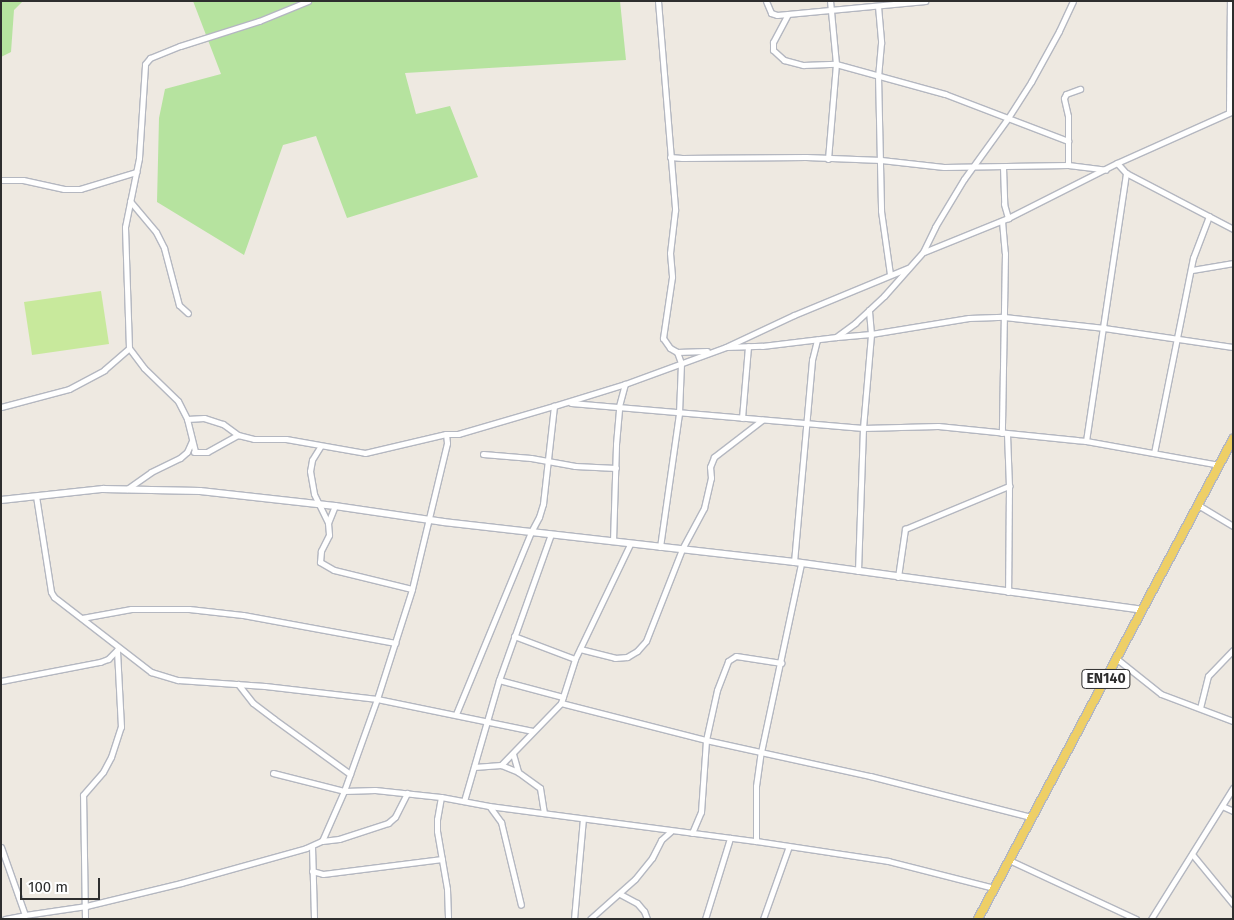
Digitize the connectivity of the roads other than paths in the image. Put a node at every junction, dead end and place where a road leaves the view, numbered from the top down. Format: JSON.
{"nodes":[{"id":1,"x":308,"y":1,"type":"edge"},
{"id":2,"x":658,"y":1,"type":"edge"},
{"id":3,"x":766,"y":1,"type":"edge"},
{"id":4,"x":830,"y":1,"type":"edge"},
{"id":5,"x":925,"y":1,"type":"edge"},
{"id":6,"x":1073,"y":1,"type":"edge"},
{"id":7,"x":1230,"y":1,"type":"edge"},
{"id":8,"x":878,"y":6,"type":"junction"},
{"id":9,"x":832,"y":11,"type":"junction"},
{"id":10,"x":788,"y":14,"type":"junction"},
{"id":11,"x":836,"y":64,"type":"junction"},
{"id":12,"x":878,"y":75,"type":"junction"},
{"id":13,"x":1080,"y":89,"type":"dead end"},
{"id":14,"x":1231,"y":111,"type":"edge"},
{"id":15,"x":1008,"y":118,"type":"junction"},
{"id":16,"x":1068,"y":132,"type":"junction"},
{"id":17,"x":1060,"y":137,"type":"junction"},
{"id":18,"x":1068,"y":141,"type":"junction"},
{"id":19,"x":670,"y":156,"type":"junction"},
{"id":20,"x":682,"y":158,"type":"junction"},
{"id":21,"x":828,"y":159,"type":"junction"},
{"id":22,"x":881,"y":160,"type":"junction"},
{"id":23,"x":1117,"y":164,"type":"junction"},
{"id":24,"x":1068,"y":165,"type":"junction"},
{"id":25,"x":671,"y":167,"type":"junction"},
{"id":26,"x":972,"y":167,"type":"junction"},
{"id":27,"x":1003,"y":167,"type":"junction"},
{"id":28,"x":1106,"y":170,"type":"junction"},
{"id":29,"x":136,"y":172,"type":"junction"},
{"id":30,"x":1126,"y":173,"type":"junction"},
{"id":31,"x":1,"y":180,"type":"edge"},
{"id":32,"x":130,"y":201,"type":"junction"},
{"id":33,"x":1209,"y":216,"type":"junction"},
{"id":34,"x":1008,"y":218,"type":"junction"},
{"id":35,"x":1002,"y":220,"type":"junction"},
{"id":36,"x":1233,"y":229,"type":"edge"},
{"id":37,"x":923,"y":252,"type":"junction"},
{"id":38,"x":1233,"y":263,"type":"edge"},
{"id":39,"x":911,"y":267,"type":"junction"},
{"id":40,"x":1192,"y":270,"type":"junction"},
{"id":41,"x":890,"y":274,"type":"junction"},
{"id":42,"x":869,"y":310,"type":"junction"},
{"id":43,"x":188,"y":313,"type":"dead end"},
{"id":44,"x":1004,"y":317,"type":"junction"},
{"id":45,"x":1104,"y":328,"type":"junction"},
{"id":46,"x":871,"y":334,"type":"junction"},
{"id":47,"x":836,"y":337,"type":"junction"},
{"id":48,"x":1176,"y":339,"type":"junction"},
{"id":49,"x":817,"y":340,"type":"junction"},
{"id":50,"x":726,"y":346,"type":"junction"},
{"id":51,"x":748,"y":346,"type":"junction"},
{"id":52,"x":1233,"y":347,"type":"edge"},
{"id":53,"x":129,"y":348,"type":"junction"},
{"id":54,"x":677,"y":352,"type":"junction"},
{"id":55,"x":710,"y":352,"type":"junction"},
{"id":56,"x":681,"y":363,"type":"junction"},
{"id":57,"x":625,"y":384,"type":"junction"},
{"id":58,"x":566,"y":403,"type":"junction"},
{"id":59,"x":554,"y":406,"type":"junction"},
{"id":60,"x":619,"y":406,"type":"junction"},
{"id":61,"x":1,"y":407,"type":"edge"},
{"id":62,"x":679,"y":413,"type":"junction"},
{"id":63,"x":742,"y":418,"type":"junction"},
{"id":64,"x":187,"y":419,"type":"junction"},
{"id":65,"x":762,"y":420,"type":"junction"},
{"id":66,"x":808,"y":423,"type":"junction"},
{"id":67,"x":863,"y":428,"type":"junction"},
{"id":68,"x":1004,"y":433,"type":"junction"},
{"id":69,"x":238,"y":434,"type":"junction"},
{"id":70,"x":446,"y":434,"type":"junction"},
{"id":71,"x":458,"y":434,"type":"junction"},
{"id":72,"x":1233,"y":439,"type":"edge"},
{"id":73,"x":192,"y":441,"type":"junction"},
{"id":74,"x":1086,"y":441,"type":"junction"},
{"id":75,"x":447,"y":443,"type":"junction"},
{"id":76,"x":320,"y":446,"type":"junction"},
{"id":77,"x":187,"y":452,"type":"junction"},
{"id":78,"x":195,"y":452,"type":"junction"},
{"id":79,"x":1154,"y":453,"type":"junction"},
{"id":80,"x":484,"y":454,"type":"dead end"},
{"id":81,"x":548,"y":462,"type":"junction"},
{"id":82,"x":1219,"y":465,"type":"junction"},
{"id":83,"x":616,"y":468,"type":"junction"},
{"id":84,"x":1009,"y":486,"type":"junction"},
{"id":85,"x":126,"y":490,"type":"junction"},
{"id":86,"x":36,"y":496,"type":"junction"},
{"id":87,"x":1,"y":500,"type":"edge"},
{"id":88,"x":320,"y":504,"type":"junction"},
{"id":89,"x":1198,"y":505,"type":"junction"},
{"id":90,"x":335,"y":506,"type":"junction"},
{"id":91,"x":429,"y":520,"type":"junction"},
{"id":92,"x":328,"y":523,"type":"junction"},
{"id":93,"x":1233,"y":526,"type":"edge"},
{"id":94,"x":531,"y":532,"type":"junction"},
{"id":95,"x":551,"y":534,"type":"junction"},
{"id":96,"x":613,"y":542,"type":"junction"},
{"id":97,"x":630,"y":544,"type":"junction"},
{"id":98,"x":660,"y":547,"type":"junction"},
{"id":99,"x":682,"y":550,"type":"junction"},
{"id":100,"x":798,"y":563,"type":"junction"},
{"id":101,"x":858,"y":571,"type":"junction"},
{"id":102,"x":898,"y":577,"type":"junction"},
{"id":103,"x":412,"y":589,"type":"junction"},
{"id":104,"x":1008,"y":592,"type":"junction"},
{"id":105,"x":1143,"y":610,"type":"junction"},
{"id":106,"x":82,"y":618,"type":"junction"},
{"id":107,"x":514,"y":636,"type":"junction"},
{"id":108,"x":395,"y":643,"type":"junction"},
{"id":109,"x":119,"y":648,"type":"junction"},
{"id":110,"x":580,"y":649,"type":"junction"},
{"id":111,"x":1233,"y":650,"type":"edge"},
{"id":112,"x":1117,"y":658,"type":"junction"},
{"id":113,"x":575,"y":660,"type":"junction"},
{"id":114,"x":780,"y":663,"type":"junction"},
{"id":115,"x":499,"y":680,"type":"junction"},
{"id":116,"x":1,"y":681,"type":"edge"},
{"id":117,"x":238,"y":684,"type":"junction"},
{"id":118,"x":563,"y":697,"type":"junction"},
{"id":119,"x":377,"y":699,"type":"junction"},
{"id":120,"x":561,"y":703,"type":"junction"},
{"id":121,"x":1200,"y":708,"type":"junction"},
{"id":122,"x":456,"y":714,"type":"junction"},
{"id":123,"x":487,"y":721,"type":"junction"},
{"id":124,"x":1233,"y":721,"type":"edge"},
{"id":125,"x":533,"y":731,"type":"junction"},
{"id":126,"x":706,"y":740,"type":"junction"},
{"id":127,"x":760,"y":752,"type":"junction"},
{"id":128,"x":513,"y":754,"type":"junction"},
{"id":129,"x":501,"y":765,"type":"junction"},
{"id":130,"x":474,"y":767,"type":"junction"},
{"id":131,"x":518,"y":772,"type":"junction"},
{"id":132,"x":274,"y":773,"type":"dead end"},
{"id":133,"x":350,"y":774,"type":"junction"},
{"id":134,"x":1233,"y":788,"type":"edge"},
{"id":135,"x":344,"y":791,"type":"junction"},
{"id":136,"x":407,"y":793,"type":"junction"},
{"id":137,"x":441,"y":797,"type":"junction"},
{"id":138,"x":464,"y":801,"type":"junction"},
{"id":139,"x":490,"y":806,"type":"junction"},
{"id":140,"x":1222,"y":806,"type":"junction"},
{"id":141,"x":1233,"y":811,"type":"edge"},
{"id":142,"x":544,"y":814,"type":"junction"},
{"id":143,"x":1031,"y":817,"type":"junction"},
{"id":144,"x":583,"y":819,"type":"junction"},
{"id":145,"x":654,"y":828,"type":"junction"},
{"id":146,"x":671,"y":830,"type":"junction"},
{"id":147,"x":692,"y":833,"type":"junction"},
{"id":148,"x":730,"y":838,"type":"junction"},
{"id":149,"x":661,"y":840,"type":"junction"},
{"id":150,"x":756,"y":840,"type":"junction"},
{"id":151,"x":322,"y":841,"type":"junction"},
{"id":152,"x":312,"y":846,"type":"junction"},
{"id":153,"x":789,"y":846,"type":"junction"},
{"id":154,"x":1,"y":847,"type":"edge"},
{"id":155,"x":1192,"y":854,"type":"junction"},
{"id":156,"x":442,"y":859,"type":"junction"},
{"id":157,"x":1009,"y":860,"type":"junction"},
{"id":158,"x":312,"y":871,"type":"junction"},
{"id":159,"x":994,"y":888,"type":"junction"},
{"id":160,"x":620,"y":894,"type":"junction"},
{"id":161,"x":521,"y":904,"type":"dead end"},
{"id":162,"x":1233,"y":904,"type":"edge"},
{"id":163,"x":86,"y":906,"type":"junction"},
{"id":164,"x":25,"y":915,"type":"junction"},
{"id":165,"x":5,"y":919,"type":"edge"},
{"id":166,"x":85,"y":919,"type":"edge"},
{"id":167,"x":314,"y":919,"type":"edge"},
{"id":168,"x":448,"y":919,"type":"edge"},
{"id":169,"x":574,"y":919,"type":"edge"},
{"id":170,"x":590,"y":919,"type":"edge"},
{"id":171,"x":646,"y":919,"type":"edge"},
{"id":172,"x":706,"y":919,"type":"edge"},
{"id":173,"x":763,"y":919,"type":"edge"},
{"id":174,"x":978,"y":919,"type":"edge"},
{"id":175,"x":1134,"y":919,"type":"edge"},
{"id":176,"x":1151,"y":919,"type":"edge"}],
"edges":[{"from":1,"to":29,"type":"street"},
{"from":2,"to":19,"type":"street"},
{"from":3,"to":10,"type":"street"},
{"from":4,"to":9,"type":"street"},
{"from":5,"to":8,"type":"street"},
{"from":6,"to":15,"type":"street"},
{"from":7,"to":14,"type":"street"},
{"from":8,"to":9,"type":"street"},
{"from":8,"to":12,"type":"street"},
{"from":9,"to":10,"type":"street"},
{"from":9,"to":11,"type":"street"},
{"from":10,"to":11,"type":"street"},
{"from":11,"to":12,"type":"street"},
{"from":11,"to":21,"type":"street"},
{"from":12,"to":15,"type":"street"},
{"from":12,"to":22,"type":"street"},
{"from":13,"to":16,"type":"street"},
{"from":14,"to":23,"type":"street"},
{"from":15,"to":17,"type":"street"},
{"from":15,"to":26,"type":"street"},
{"from":16,"to":17,"type":"street"},
{"from":16,"to":18,"type":"street"},
{"from":17,"to":18,"type":"street"},
{"from":18,"to":24,"type":"street"},
{"from":19,"to":20,"type":"street"},
{"from":19,"to":25,"type":"street"},
{"from":20,"to":21,"type":"street"},
{"from":20,"to":25,"type":"street"},
{"from":21,"to":22,"type":"street"},
{"from":22,"to":26,"type":"street"},
{"from":22,"to":41,"type":"street"},
{"from":23,"to":28,"type":"street"},
{"from":23,"to":30,"type":"street"},
{"from":24,"to":27,"type":"street"},
{"from":24,"to":28,"type":"street"},
{"from":25,"to":54,"type":"street"},
{"from":26,"to":27,"type":"street"},
{"from":26,"to":37,"type":"street"},
{"from":27,"to":34,"type":"street"},
{"from":28,"to":34,"type":"street"},
{"from":29,"to":31,"type":"street"},
{"from":29,"to":32,"type":"street"},
{"from":30,"to":33,"type":"street"},
{"from":30,"to":45,"type":"street"},
{"from":32,"to":43,"type":"street"},
{"from":32,"to":53,"type":"street"},
{"from":33,"to":36,"type":"street"},
{"from":33,"to":40,"type":"street"},
{"from":34,"to":35,"type":"street"},
{"from":35,"to":37,"type":"street"},
{"from":35,"to":44,"type":"street"},
{"from":37,"to":39,"type":"street"},
{"from":38,"to":40,"type":"street"},
{"from":39,"to":41,"type":"street"},
{"from":39,"to":42,"type":"street"},
{"from":40,"to":48,"type":"street"},
{"from":41,"to":50,"type":"street"},
{"from":42,"to":46,"type":"street"},
{"from":42,"to":47,"type":"street"},
{"from":44,"to":45,"type":"street"},
{"from":44,"to":46,"type":"street"},
{"from":44,"to":68,"type":"street"},
{"from":45,"to":48,"type":"street"},
{"from":45,"to":74,"type":"street"},
{"from":46,"to":47,"type":"street"},
{"from":46,"to":67,"type":"street"},
{"from":47,"to":49,"type":"street"},
{"from":48,"to":52,"type":"street"},
{"from":48,"to":79,"type":"street"},
{"from":49,"to":51,"type":"street"},
{"from":49,"to":66,"type":"street"},
{"from":50,"to":51,"type":"street"},
{"from":50,"to":55,"type":"street"},
{"from":51,"to":63,"type":"street"},
{"from":53,"to":61,"type":"street"},
{"from":53,"to":64,"type":"street"},
{"from":54,"to":55,"type":"street"},
{"from":54,"to":56,"type":"street"},
{"from":55,"to":56,"type":"street"},
{"from":56,"to":57,"type":"street"},
{"from":56,"to":62,"type":"street"},
{"from":57,"to":58,"type":"street"},
{"from":57,"to":60,"type":"street"},
{"from":58,"to":59,"type":"street"},
{"from":58,"to":60,"type":"street"},
{"from":59,"to":71,"type":"street"},
{"from":59,"to":81,"type":"street"},
{"from":60,"to":62,"type":"street"},
{"from":60,"to":83,"type":"street"},
{"from":62,"to":63,"type":"street"},
{"from":62,"to":98,"type":"street"},
{"from":63,"to":65,"type":"street"},
{"from":64,"to":69,"type":"street"},
{"from":64,"to":73,"type":"street"},
{"from":65,"to":66,"type":"street"},
{"from":65,"to":99,"type":"street"},
{"from":66,"to":67,"type":"street"},
{"from":66,"to":100,"type":"street"},
{"from":67,"to":68,"type":"street"},
{"from":67,"to":101,"type":"street"},
{"from":68,"to":74,"type":"street"},
{"from":68,"to":84,"type":"street"},
{"from":69,"to":76,"type":"street"},
{"from":69,"to":78,"type":"street"},
{"from":70,"to":71,"type":"street"},
{"from":70,"to":75,"type":"street"},
{"from":70,"to":76,"type":"street"},
{"from":71,"to":75,"type":"street"},
{"from":72,"to":82,"type":"main road","number":"EN140"},
{"from":73,"to":77,"type":"street"},
{"from":73,"to":78,"type":"street"},
{"from":74,"to":79,"type":"street"},
{"from":75,"to":91,"type":"street"},
{"from":76,"to":88,"type":"street"},
{"from":77,"to":78,"type":"street"},
{"from":77,"to":85,"type":"street"},
{"from":79,"to":82,"type":"street"},
{"from":80,"to":81,"type":"street"},
{"from":81,"to":83,"type":"street"},
{"from":81,"to":94,"type":"street"},
{"from":82,"to":89,"type":"main road","number":"EN140"},
{"from":83,"to":96,"type":"street"},
{"from":84,"to":102,"type":"street"},
{"from":84,"to":104,"type":"street"},
{"from":85,"to":86,"type":"street"},
{"from":85,"to":88,"type":"street"},
{"from":86,"to":87,"type":"street"},
{"from":86,"to":106,"type":"street"},
{"from":88,"to":90,"type":"street"},
{"from":88,"to":92,"type":"street"},
{"from":89,"to":93,"type":"street"},
{"from":89,"to":105,"type":"main road","number":"EN140"},
{"from":90,"to":91,"type":"street"},
{"from":90,"to":92,"type":"street"},
{"from":91,"to":94,"type":"street"},
{"from":91,"to":103,"type":"street"},
{"from":92,"to":103,"type":"street"},
{"from":94,"to":95,"type":"street"},
{"from":94,"to":122,"type":"street"},
{"from":95,"to":96,"type":"street"},
{"from":95,"to":107,"type":"street"},
{"from":96,"to":97,"type":"street"},
{"from":97,"to":98,"type":"street"},
{"from":97,"to":110,"type":"street"},
{"from":98,"to":99,"type":"street"},
{"from":99,"to":100,"type":"street"},
{"from":99,"to":110,"type":"street"},
{"from":100,"to":101,"type":"street"},
{"from":100,"to":114,"type":"street"},
{"from":101,"to":102,"type":"street"},
{"from":102,"to":104,"type":"street"},
{"from":103,"to":108,"type":"street"},
{"from":104,"to":105,"type":"street"},
{"from":105,"to":112,"type":"main road","number":"EN140"},
{"from":106,"to":108,"type":"street"},
{"from":106,"to":109,"type":"street"},
{"from":107,"to":113,"type":"street"},
{"from":107,"to":115,"type":"street"},
{"from":108,"to":119,"type":"street"},
{"from":109,"to":116,"type":"street"},
{"from":109,"to":117,"type":"street"},
{"from":109,"to":163,"type":"street"},
{"from":110,"to":113,"type":"street"},
{"from":111,"to":121,"type":"street"},
{"from":112,"to":121,"type":"street"},
{"from":112,"to":143,"type":"main road","number":"EN140"},
{"from":113,"to":118,"type":"street"},
{"from":114,"to":126,"type":"street"},
{"from":114,"to":127,"type":"street"},
{"from":115,"to":118,"type":"street"},
{"from":115,"to":123,"type":"street"},
{"from":117,"to":119,"type":"street"},
{"from":117,"to":133,"type":"street"},
{"from":118,"to":120,"type":"street"},
{"from":119,"to":122,"type":"street"},
{"from":119,"to":133,"type":"street"},
{"from":120,"to":125,"type":"street"},
{"from":120,"to":126,"type":"street"},
{"from":121,"to":124,"type":"street"},
{"from":122,"to":123,"type":"street"},
{"from":123,"to":125,"type":"street"},
{"from":123,"to":130,"type":"street"},
{"from":125,"to":128,"type":"street"},
{"from":126,"to":127,"type":"street"},
{"from":126,"to":147,"type":"street"},
{"from":127,"to":143,"type":"street"},
{"from":127,"to":150,"type":"street"},
{"from":128,"to":129,"type":"street"},
{"from":128,"to":131,"type":"street"},
{"from":129,"to":130,"type":"street"},
{"from":129,"to":131,"type":"street"},
{"from":130,"to":138,"type":"street"},
{"from":131,"to":142,"type":"street"},
{"from":132,"to":135,"type":"street"},
{"from":133,"to":135,"type":"street"},
{"from":134,"to":140,"type":"street"},
{"from":135,"to":136,"type":"street"},
{"from":135,"to":151,"type":"street"},
{"from":136,"to":137,"type":"street"},
{"from":136,"to":151,"type":"street"},
{"from":137,"to":138,"type":"street"},
{"from":137,"to":156,"type":"street"},
{"from":138,"to":139,"type":"street"},
{"from":139,"to":142,"type":"street"},
{"from":139,"to":161,"type":"street"},
{"from":140,"to":141,"type":"street"},
{"from":140,"to":155,"type":"street"},
{"from":142,"to":144,"type":"street"},
{"from":143,"to":157,"type":"main road","number":"EN140"},
{"from":144,"to":145,"type":"street"},
{"from":144,"to":169,"type":"street"},
{"from":145,"to":146,"type":"street"},
{"from":145,"to":149,"type":"street"},
{"from":146,"to":147,"type":"street"},
{"from":146,"to":149,"type":"street"},
{"from":147,"to":148,"type":"street"},
{"from":148,"to":150,"type":"street"},
{"from":148,"to":172,"type":"street"},
{"from":149,"to":160,"type":"street"},
{"from":150,"to":153,"type":"street"},
{"from":151,"to":152,"type":"street"},
{"from":152,"to":158,"type":"street"},
{"from":152,"to":163,"type":"street"},
{"from":153,"to":159,"type":"street"},
{"from":153,"to":173,"type":"street"},
{"from":154,"to":164,"type":"street"},
{"from":155,"to":162,"type":"street"},
{"from":155,"to":176,"type":"street"},
{"from":156,"to":158,"type":"street"},
{"from":156,"to":168,"type":"street"},
{"from":157,"to":159,"type":"main road","number":"EN140"},
{"from":157,"to":175,"type":"street"},
{"from":158,"to":167,"type":"street"},
{"from":159,"to":174,"type":"main road","number":"EN140"},
{"from":160,"to":170,"type":"street"},
{"from":160,"to":171,"type":"street"},
{"from":163,"to":164,"type":"street"},
{"from":163,"to":166,"type":"street"},
{"from":164,"to":165,"type":"street"}]}
